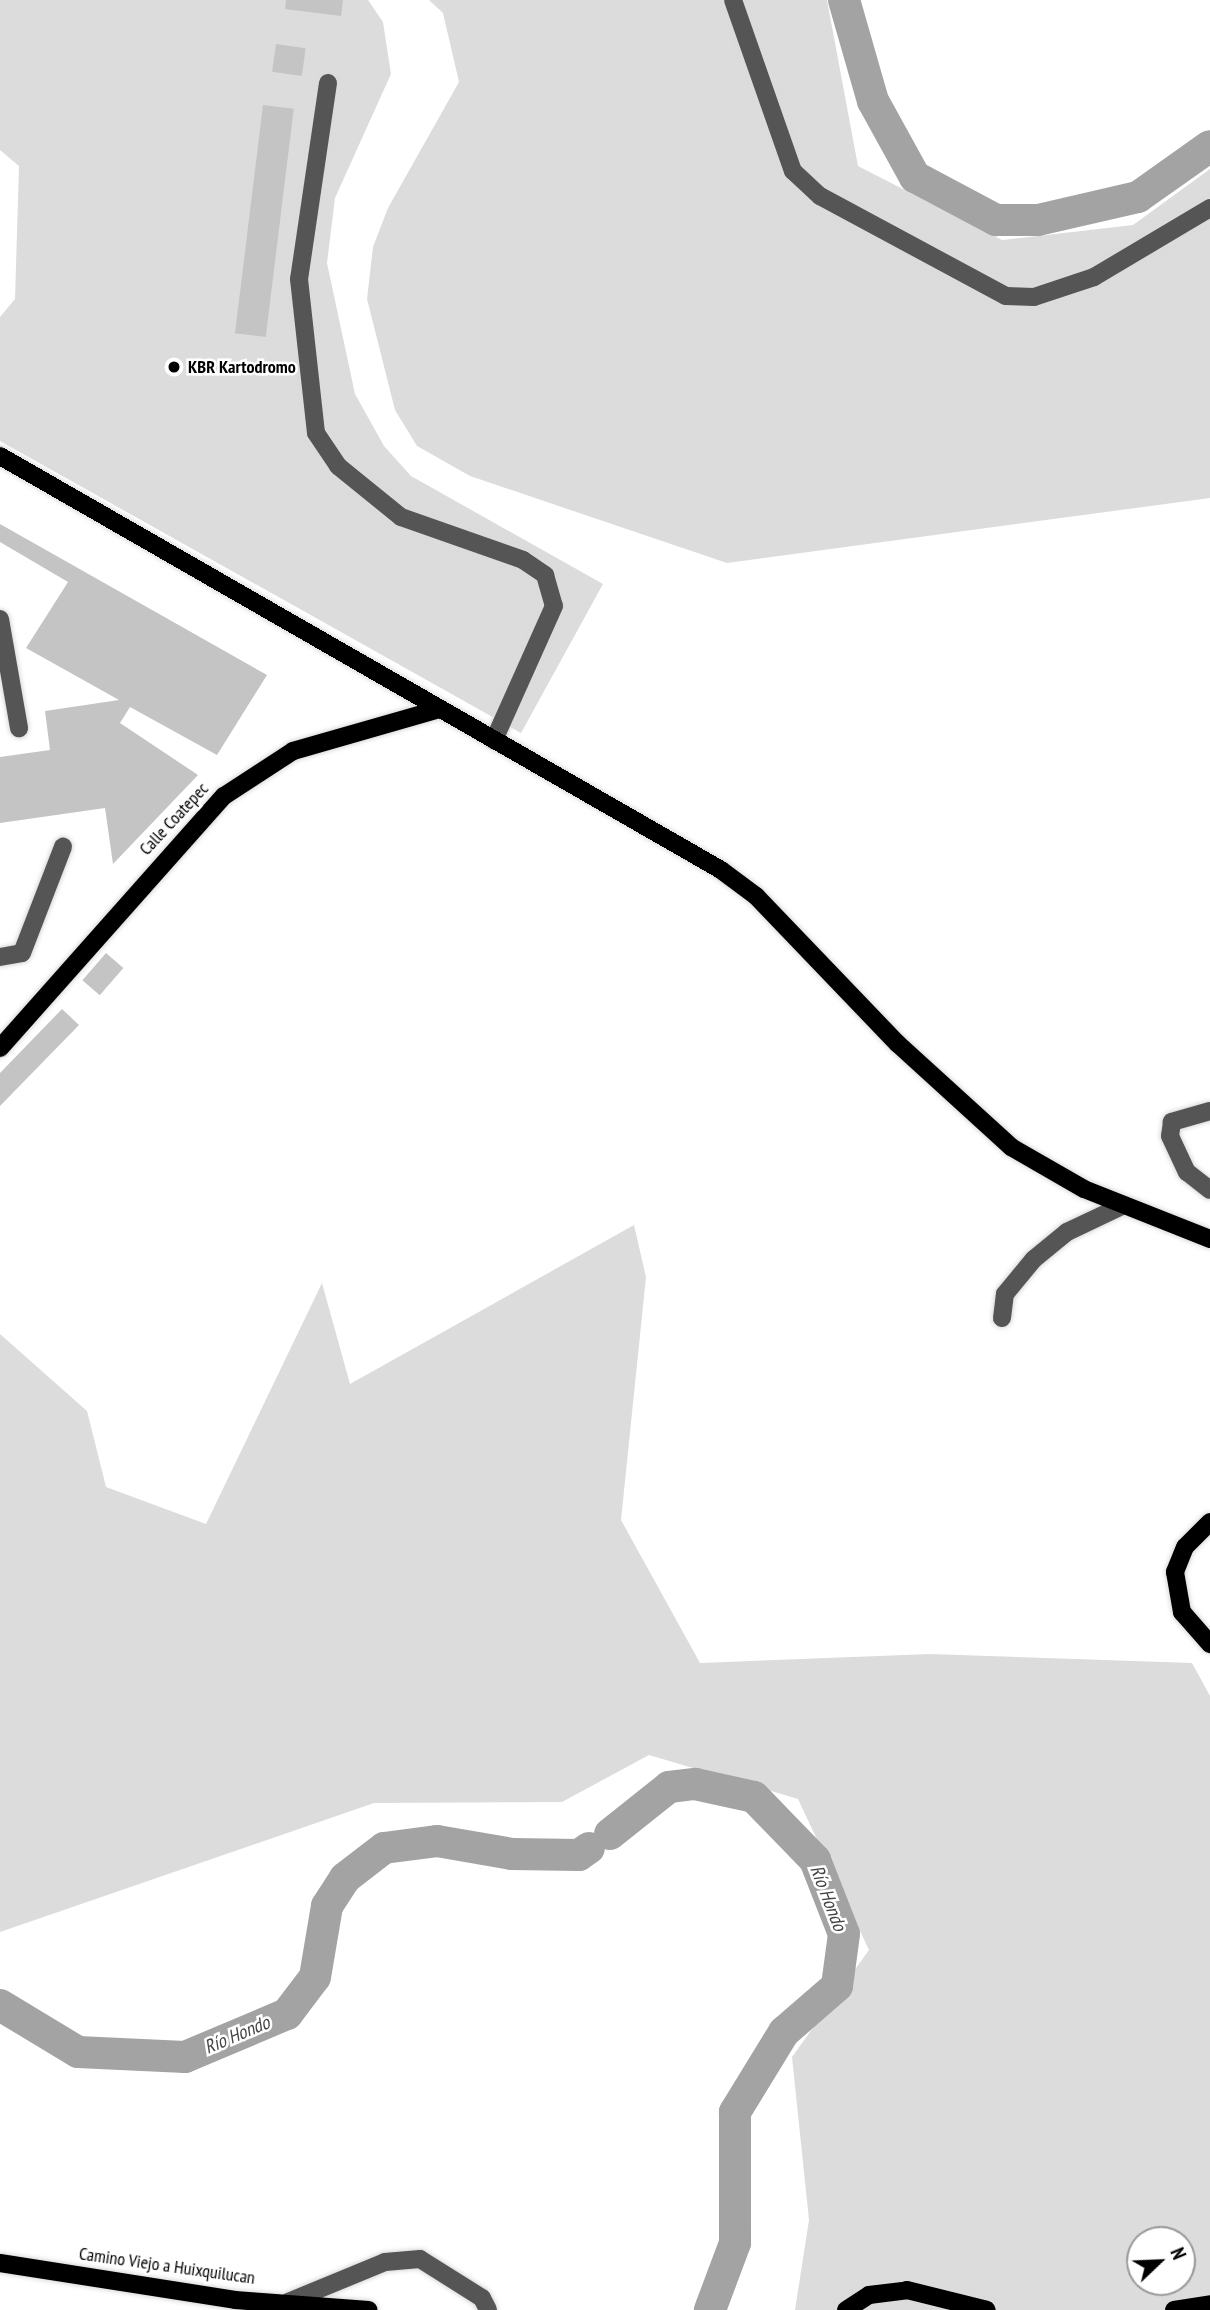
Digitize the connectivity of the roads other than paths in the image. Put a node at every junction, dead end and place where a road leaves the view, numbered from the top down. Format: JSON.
{"nodes":[{"id":1,"x":733,"y":0,"type":"edge"},
{"id":2,"x":328,"y":83,"type":"dead end"},
{"id":3,"x":1210,"y":208,"type":"edge"},
{"id":4,"x":0,"y":456,"type":"edge"},
{"id":5,"x":0,"y":619,"type":"edge"},
{"id":6,"x":439,"y":709,"type":"junction"},
{"id":7,"x":19,"y":728,"type":"dead end"},
{"id":8,"x":494,"y":740,"type":"junction"},
{"id":9,"x":63,"y":847,"type":"dead end"},
{"id":10,"x":0,"y":957,"type":"edge"},
{"id":11,"x":0,"y":1048,"type":"edge"},
{"id":12,"x":1210,"y":1111,"type":"edge"},
{"id":13,"x":1210,"y":1190,"type":"edge"},
{"id":14,"x":1122,"y":1206,"type":"junction"},
{"id":15,"x":1210,"y":1239,"type":"edge"},
{"id":16,"x":1002,"y":1318,"type":"dead end"},
{"id":17,"x":1210,"y":1522,"type":"edge"},
{"id":18,"x":1210,"y":1644,"type":"edge"},
{"id":19,"x":0,"y":2263,"type":"edge"},
{"id":20,"x":288,"y":2302,"type":"junction"},
{"id":21,"x":1210,"y":2304,"type":"edge"},
{"id":22,"x":369,"y":2310,"type":"edge"},
{"id":23,"x":488,"y":2310,"type":"edge"},
{"id":24,"x":846,"y":2310,"type":"edge"},
{"id":25,"x":987,"y":2310,"type":"edge"},
{"id":26,"x":1174,"y":2310,"type":"edge"}],
"edges":[{"from":1,"to":3,"type":"street"},
{"from":2,"to":8,"type":"street"},
{"from":4,"to":6,"type":"main road"},
{"from":5,"to":7,"type":"street"},
{"from":6,"to":8,"type":"main road"},
{"from":6,"to":11,"type":"main road","name":"Calle Coatepec"},
{"from":8,"to":14,"type":"main road"},
{"from":9,"to":10,"type":"street"},
{"from":12,"to":13,"type":"street"},
{"from":14,"to":15,"type":"main road"},
{"from":14,"to":16,"type":"street"},
{"from":17,"to":18,"type":"main road"},
{"from":19,"to":20,"type":"main road","name":"Camino Viejo a Huixquilucan"},
{"from":20,"to":22,"type":"main road","name":"Camino Viejo a Huixquilucan"},
{"from":20,"to":23,"type":"street"},
{"from":21,"to":26,"type":"main road"},
{"from":24,"to":25,"type":"main road"}]}
